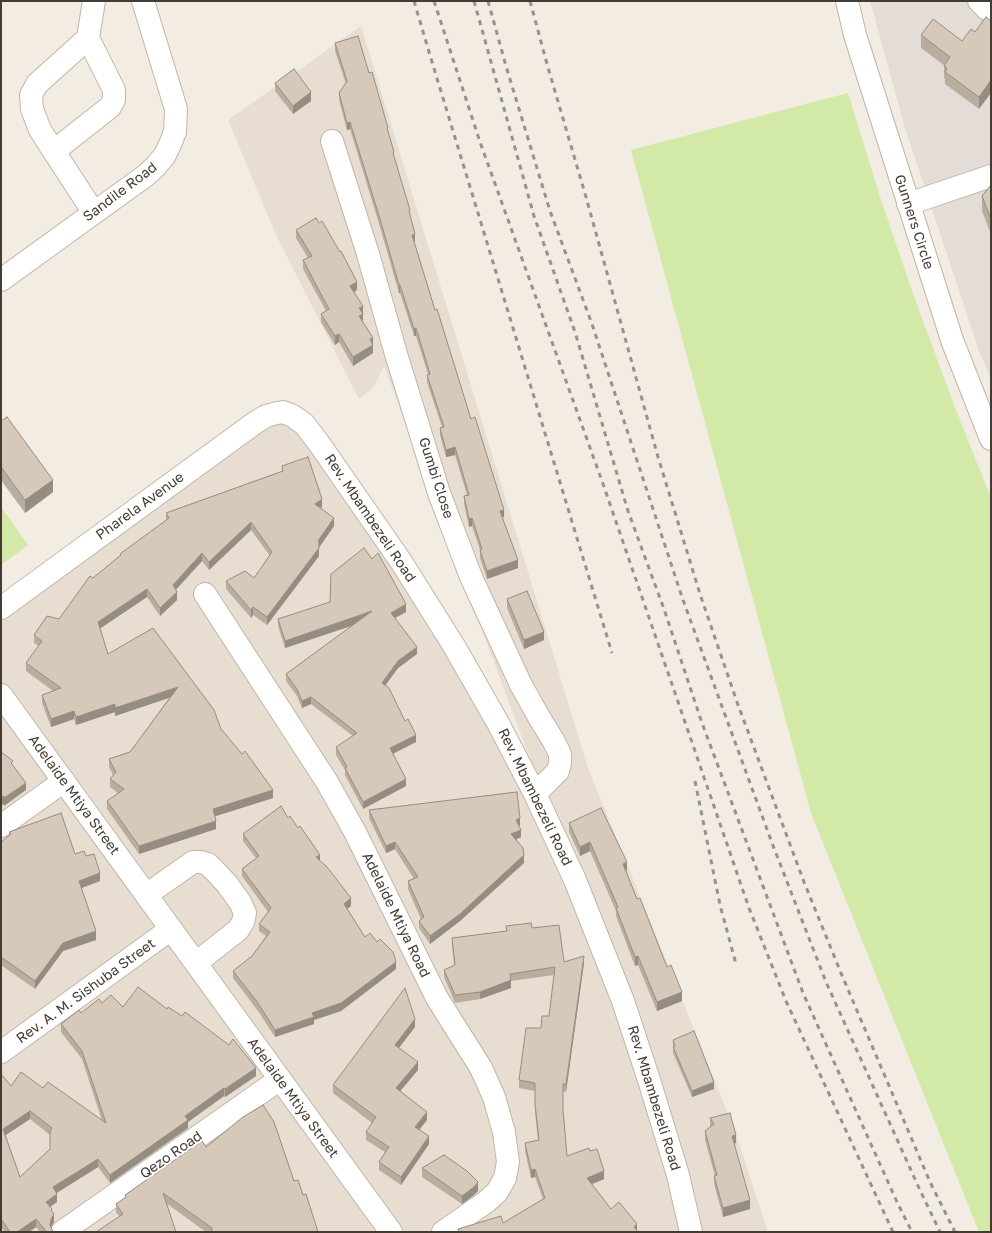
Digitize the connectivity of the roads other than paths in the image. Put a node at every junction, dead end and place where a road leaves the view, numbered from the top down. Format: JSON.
{"nodes":[{"id":1,"x":94,"y":1,"type":"edge"},
{"id":2,"x":143,"y":1,"type":"edge"},
{"id":3,"x":847,"y":1,"type":"edge"},
{"id":4,"x":979,"y":1,"type":"edge"},
{"id":5,"x":991,"y":11,"type":"edge"},
{"id":6,"x":88,"y":38,"type":"junction"},
{"id":7,"x":332,"y":142,"type":"dead end"},
{"id":8,"x":54,"y":151,"type":"junction"},
{"id":9,"x":991,"y":176,"type":"edge"},
{"id":10,"x":908,"y":204,"type":"junction"},
{"id":11,"x":94,"y":213,"type":"junction"},
{"id":12,"x":1,"y":280,"type":"edge"},
{"id":13,"x":283,"y":412,"type":"joint"},
{"id":14,"x":991,"y":439,"type":"edge"},
{"id":15,"x":205,"y":594,"type":"dead end"},
{"id":16,"x":1,"y":608,"type":"edge"},
{"id":17,"x":1,"y":695,"type":"edge"},
{"id":18,"x":64,"y":781,"type":"junction"},
{"id":19,"x":535,"y":794,"type":"junction"},
{"id":20,"x":1,"y":826,"type":"edge"},
{"id":21,"x":146,"y":895,"type":"junction"},
{"id":22,"x":171,"y":929,"type":"junction"},
{"id":23,"x":196,"y":963,"type":"junction"},
{"id":24,"x":1,"y":1052,"type":"edge"},
{"id":25,"x":280,"y":1079,"type":"junction"},
{"id":26,"x":381,"y":1229,"type":"edge"},
{"id":27,"x":62,"y":1232,"type":"edge"},
{"id":28,"x":443,"y":1232,"type":"edge"},
{"id":29,"x":691,"y":1232,"type":"edge"}],
"edges":[{"from":1,"to":6,"type":"street"},
{"from":2,"to":11,"type":"street","name":"Sandile Road"},
{"from":3,"to":10,"type":"street","name":"Gunners Circle"},
{"from":4,"to":5,"type":"street"},
{"from":6,"to":8,"type":"street"},
{"from":6,"to":8,"type":"street"},
{"from":7,"to":19,"type":"street","name":"Gumbi Close"},
{"from":8,"to":11,"type":"street"},
{"from":9,"to":10,"type":"street"},
{"from":10,"to":14,"type":"street","name":"Gunners Circle"},
{"from":11,"to":12,"type":"street","name":"Sandile Road"},
{"from":13,"to":16,"type":"street","name":"Pharela Avenue"},
{"from":13,"to":19,"type":"street","name":"Rev. Mbambezeli Road"},
{"from":15,"to":28,"type":"street","name":"Adelaide Mtiya Road"},
{"from":17,"to":18,"type":"street","name":"Adelaide Mtiya Street"},
{"from":18,"to":20,"type":"street"},
{"from":18,"to":21,"type":"street","name":"Adelaide Mtiya Street"},
{"from":19,"to":29,"type":"street","name":"Rev. Mbambezeli Road"},
{"from":21,"to":22,"type":"street","name":"Adelaide Mtiya Street"},
{"from":21,"to":23,"type":"street"},
{"from":22,"to":23,"type":"street","name":"Adelaide Mtiya Street"},
{"from":22,"to":24,"type":"street","name":"Rev. A. M. Sishuba Street"},
{"from":23,"to":25,"type":"street","name":"Adelaide Mtiya Street"},
{"from":25,"to":26,"type":"street","name":"Adelaide Mtiya Street"},
{"from":25,"to":27,"type":"street","name":"Qezo Road"}]}
